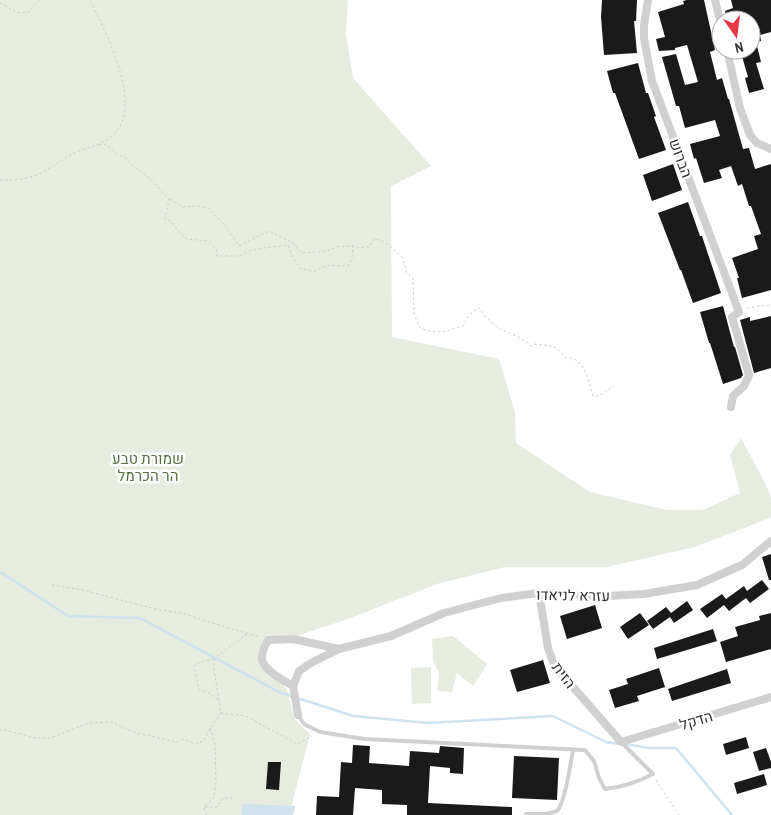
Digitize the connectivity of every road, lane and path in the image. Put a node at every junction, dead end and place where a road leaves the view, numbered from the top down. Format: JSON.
{"nodes":[{"id":1,"x":39,"y":0,"type":"edge"},
{"id":2,"x":88,"y":0,"type":"edge"},
{"id":3,"x":648,"y":0,"type":"edge"},
{"id":4,"x":0,"y":3,"type":"edge"},
{"id":5,"x":729,"y":60,"type":"edge"},
{"id":6,"x":99,"y":145,"type":"junction"},
{"id":7,"x":771,"y":149,"type":"edge"},
{"id":8,"x":0,"y":180,"type":"edge"},
{"id":9,"x":169,"y":199,"type":"junction"},
{"id":10,"x":353,"y":246,"type":"junction"},
{"id":11,"x":771,"y":305,"type":"edge"},
{"id":12,"x":738,"y":312,"type":"junction"},
{"id":13,"x":614,"y":386,"type":"dead end"},
{"id":14,"x":730,"y":407,"type":"dead end"},
{"id":15,"x":771,"y":542,"type":"edge"},
{"id":16,"x":52,"y":585,"type":"dead end"},
{"id":17,"x":539,"y":593,"type":"junction"},
{"id":18,"x":248,"y":633,"type":"junction"},
{"id":19,"x":268,"y":640,"type":"junction"},
{"id":20,"x":339,"y":649,"type":"junction"},
{"id":21,"x":215,"y":658,"type":"junction"},
{"id":22,"x":293,"y":686,"type":"junction"},
{"id":23,"x":771,"y":697,"type":"edge"},
{"id":24,"x":219,"y":700,"type":"junction"},
{"id":25,"x":221,"y":713,"type":"junction"},
{"id":26,"x":298,"y":715,"type":"joint"},
{"id":27,"x":210,"y":728,"type":"junction"},
{"id":28,"x":0,"y":730,"type":"edge"},
{"id":29,"x":320,"y":732,"type":"junction"},
{"id":30,"x":621,"y":742,"type":"junction"},
{"id":31,"x":573,"y":750,"type":"junction"},
{"id":32,"x":652,"y":774,"type":"junction"},
{"id":33,"x":232,"y":798,"type":"dead end"},
{"id":34,"x":204,"y":806,"type":"junction"},
{"id":35,"x":526,"y":814,"type":"edge"},
{"id":36,"x":206,"y":815,"type":"edge"},
{"id":37,"x":679,"y":815,"type":"edge"}],
"edges":[{"from":1,"to":4,"type":"path"},
{"from":2,"to":6,"type":"path"},
{"from":3,"to":12,"type":"street","name":"הברוש"},
{"from":5,"to":7,"type":"street"},
{"from":6,"to":8,"type":"path"},
{"from":6,"to":9,"type":"path"},
{"from":9,"to":10,"type":"path"},
{"from":9,"to":10,"type":"path"},
{"from":10,"to":13,"type":"path"},
{"from":11,"to":12,"type":"path"},
{"from":12,"to":14,"type":"street"},
{"from":15,"to":17,"type":"street","name":"עזרא לניאדו"},
{"from":16,"to":18,"type":"path"},
{"from":17,"to":20,"type":"street","name":"עזרא לניאדו"},
{"from":17,"to":30,"type":"street","name":"הזית"},
{"from":18,"to":19,"type":"path"},
{"from":18,"to":21,"type":"path"},
{"from":19,"to":20,"type":"street","name":"עזרא לניאדו"},
{"from":19,"to":22,"type":"street"},
{"from":20,"to":22,"type":"street","name":"עזרא לניאדו"},
{"from":21,"to":24,"type":"path"},
{"from":21,"to":24,"type":"path"},
{"from":22,"to":26,"type":"street"},
{"from":23,"to":30,"type":"street","name":"הדקל"},
{"from":24,"to":25,"type":"path"},
{"from":25,"to":27,"type":"path"},
{"from":25,"to":29,"type":"path"},
{"from":26,"to":29,"type":"lane"},
{"from":27,"to":28,"type":"path"},
{"from":27,"to":34,"type":"path"},
{"from":29,"to":31,"type":"lane"},
{"from":30,"to":32,"type":"lane"},
{"from":31,"to":32,"type":"lane"},
{"from":31,"to":35,"type":"lane"},
{"from":32,"to":37,"type":"path"},
{"from":33,"to":34,"type":"path"},
{"from":34,"to":36,"type":"path"}]}
